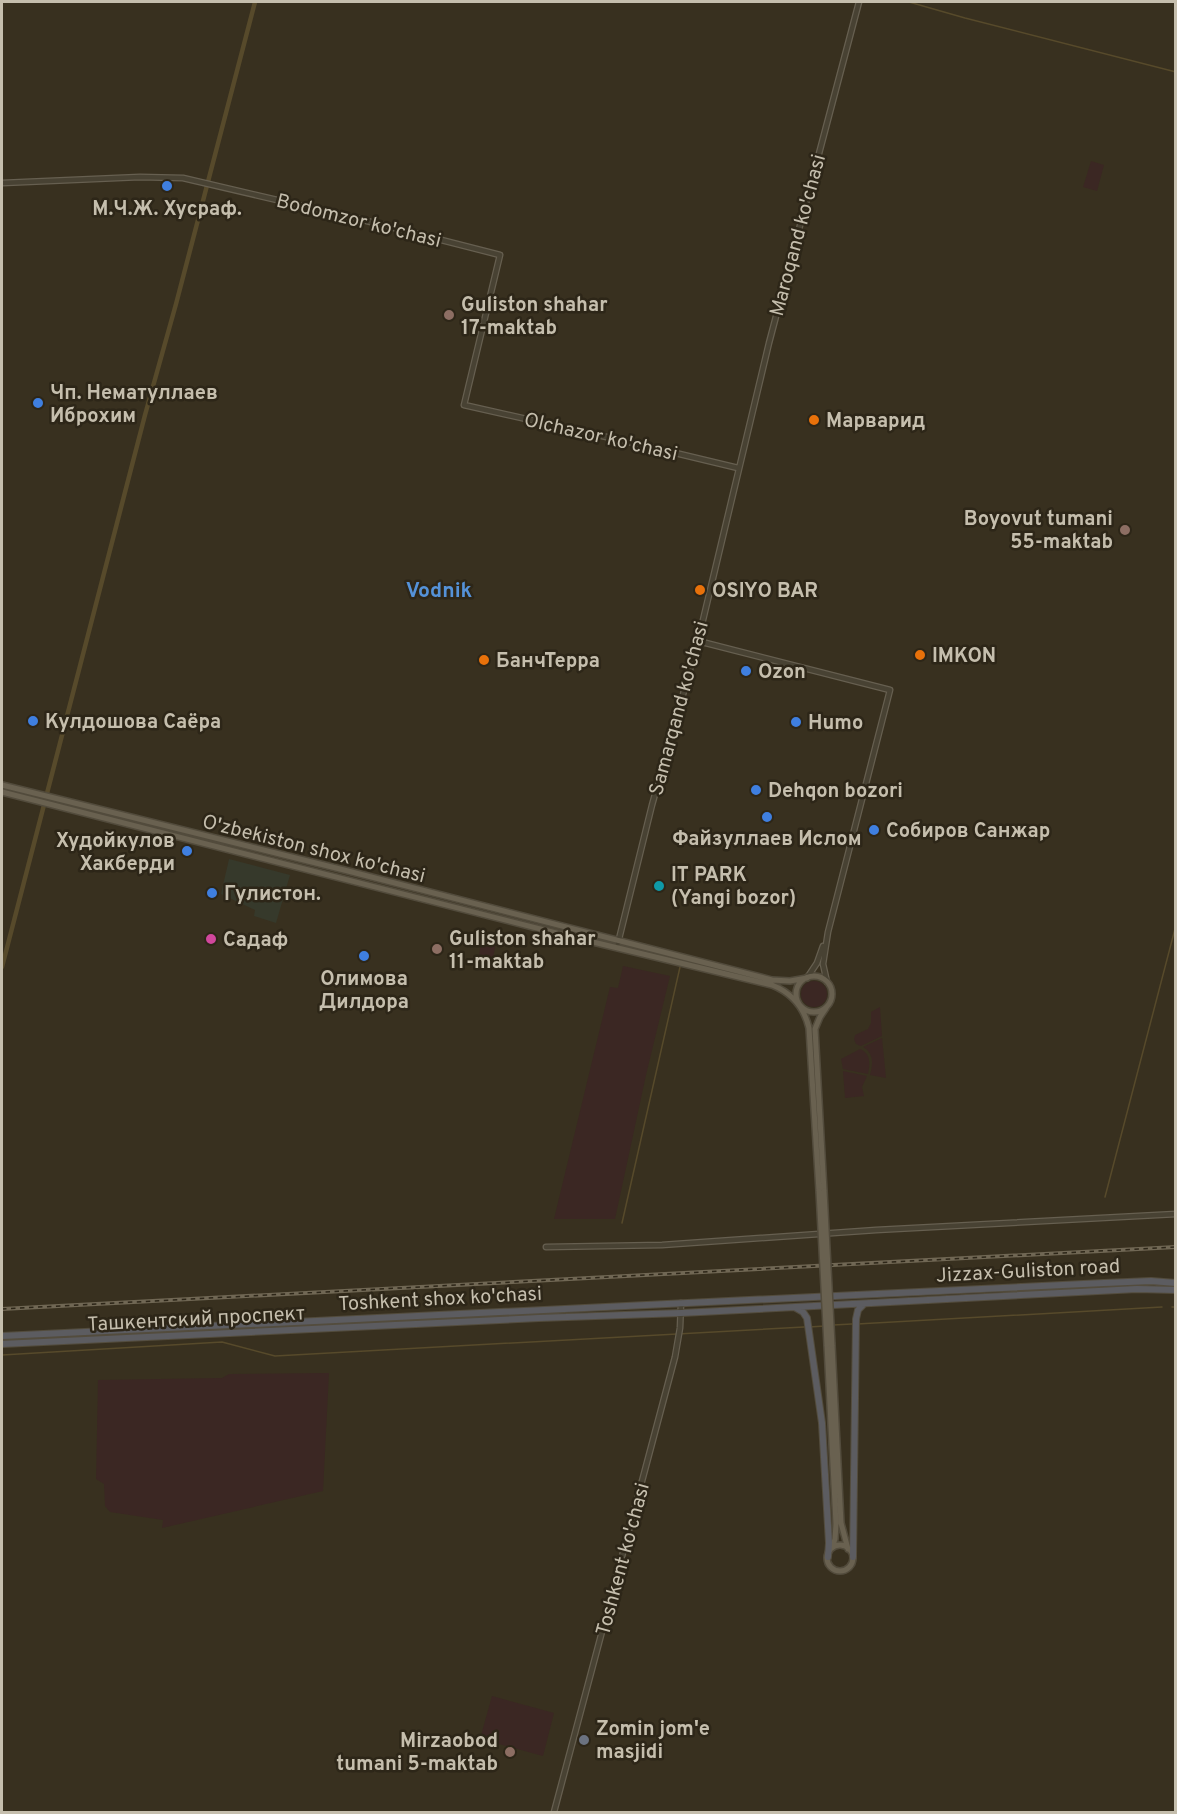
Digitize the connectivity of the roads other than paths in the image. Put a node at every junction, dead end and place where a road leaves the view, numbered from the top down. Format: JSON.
{"nodes":[{"id":1,"x":859,"y":2,"type":"edge"},
{"id":2,"x":2,"y":183,"type":"edge"},
{"id":3,"x":464,"y":405,"type":"joint"},
{"id":4,"x":738,"y":468,"type":"junction"},
{"id":5,"x":698,"y":641,"type":"junction"},
{"id":6,"x":2,"y":785,"type":"edge"},
{"id":7,"x":2,"y":792,"type":"edge"},
{"id":8,"x":40,"y":798,"type":"junction"},
{"id":9,"x":828,"y":932,"type":"junction"},
{"id":10,"x":618,"y":941,"type":"junction"},
{"id":11,"x":616,"y":948,"type":"junction"},
{"id":12,"x":675,"y":958,"type":"junction"},
{"id":13,"x":691,"y":962,"type":"junction"},
{"id":14,"x":807,"y":978,"type":"junction"},
{"id":15,"x":827,"y":982,"type":"junction"},
{"id":16,"x":800,"y":1006,"type":"junction"},
{"id":17,"x":826,"y":1008,"type":"junction"},
{"id":18,"x":822,"y":1191,"type":"junction"},
{"id":19,"x":1176,"y":1214,"type":"edge"},
{"id":20,"x":546,"y":1247,"type":"dead end"},
{"id":21,"x":1176,"y":1282,"type":"edge"},
{"id":22,"x":1176,"y":1290,"type":"edge"},
{"id":23,"x":881,"y":1294,"type":"joint"},
{"id":24,"x":681,"y":1303,"type":"junction"},
{"id":25,"x":864,"y":1304,"type":"junction"},
{"id":26,"x":793,"y":1307,"type":"junction"},
{"id":27,"x":681,"y":1313,"type":"junction"},
{"id":28,"x":2,"y":1336,"type":"edge"},
{"id":29,"x":2,"y":1344,"type":"edge"},
{"id":30,"x":829,"y":1345,"type":"junction"},
{"id":31,"x":832,"y":1548,"type":"junction"},
{"id":32,"x":848,"y":1549,"type":"junction"},
{"id":33,"x":828,"y":1557,"type":"junction"},
{"id":34,"x":853,"y":1557,"type":"junction"},
{"id":35,"x":554,"y":1812,"type":"edge"}],
"edges":[{"from":1,"to":4,"type":"street","name":"Maroqand ko'chasi"},
{"from":2,"to":3,"type":"street","name":"Bodomzor ko'chasi"},
{"from":3,"to":4,"type":"street","name":"Olchazor ko'chasi"},
{"from":4,"to":5,"type":"street","name":"Samarqand ko'chasi"},
{"from":5,"to":9,"type":"street"},
{"from":5,"to":10,"type":"street","name":"Samarqand ko'chasi"},
{"from":6,"to":8,"type":"main road","name":"O'zbekiston shox ko'chasi"},
{"from":7,"to":8,"type":"main road","name":"O'zbekiston shox ko'chasi"},
{"from":8,"to":10,"type":"main road","name":"O'zbekiston shox ko'chasi"},
{"from":8,"to":11,"type":"main road","name":"O'zbekiston shox ko'chasi"},
{"from":9,"to":14,"type":"street"},
{"from":9,"to":15,"type":"street"},
{"from":10,"to":11,"type":"street","name":"Samarqand ko'chasi"},
{"from":10,"to":12,"type":"main road","name":"O'zbekiston shox ko'chasi"},
{"from":11,"to":12,"type":"main road","name":"O'zbekiston shox ko'chasi"},
{"from":12,"to":13,"type":"main road"},
{"from":13,"to":14,"type":"main road"},
{"from":13,"to":16,"type":"main road"},
{"from":14,"to":15,"type":"main road"},
{"from":14,"to":16,"type":"main road"},
{"from":15,"to":17,"type":"main road"},
{"from":16,"to":17,"type":"main road"},
{"from":16,"to":18,"type":"main road"},
{"from":17,"to":18,"type":"main road"},
{"from":18,"to":30,"type":"main road","bridge":true},
{"from":19,"to":20,"type":"street"},
{"from":21,"to":23,"type":"highway","name":"Jizzax-Guliston road"},
{"from":22,"to":25,"type":"highway","name":"Jizzax-Guliston road"},
{"from":23,"to":24,"type":"highway","name":"Toshkent shox ko'chasi"},
{"from":24,"to":27,"type":"street","name":"Toshkent ko'chasi"},
{"from":24,"to":28,"type":"highway","name":"Toshkent shox ko'chasi"},
{"from":25,"to":26,"type":"highway"},
{"from":25,"to":34,"type":"highway"},
{"from":26,"to":27,"type":"highway"},
{"from":26,"to":33,"type":"highway"},
{"from":27,"to":29,"type":"highway","name":"Ташкентский проспект"},
{"from":27,"to":35,"type":"street","name":"Toshkent ko'chasi"},
{"from":30,"to":31,"type":"main road"},
{"from":30,"to":32,"type":"main road"},
{"from":31,"to":32,"type":"main road"},
{"from":31,"to":33,"type":"main road"},
{"from":32,"to":34,"type":"main road"},
{"from":33,"to":34,"type":"main road"}]}
